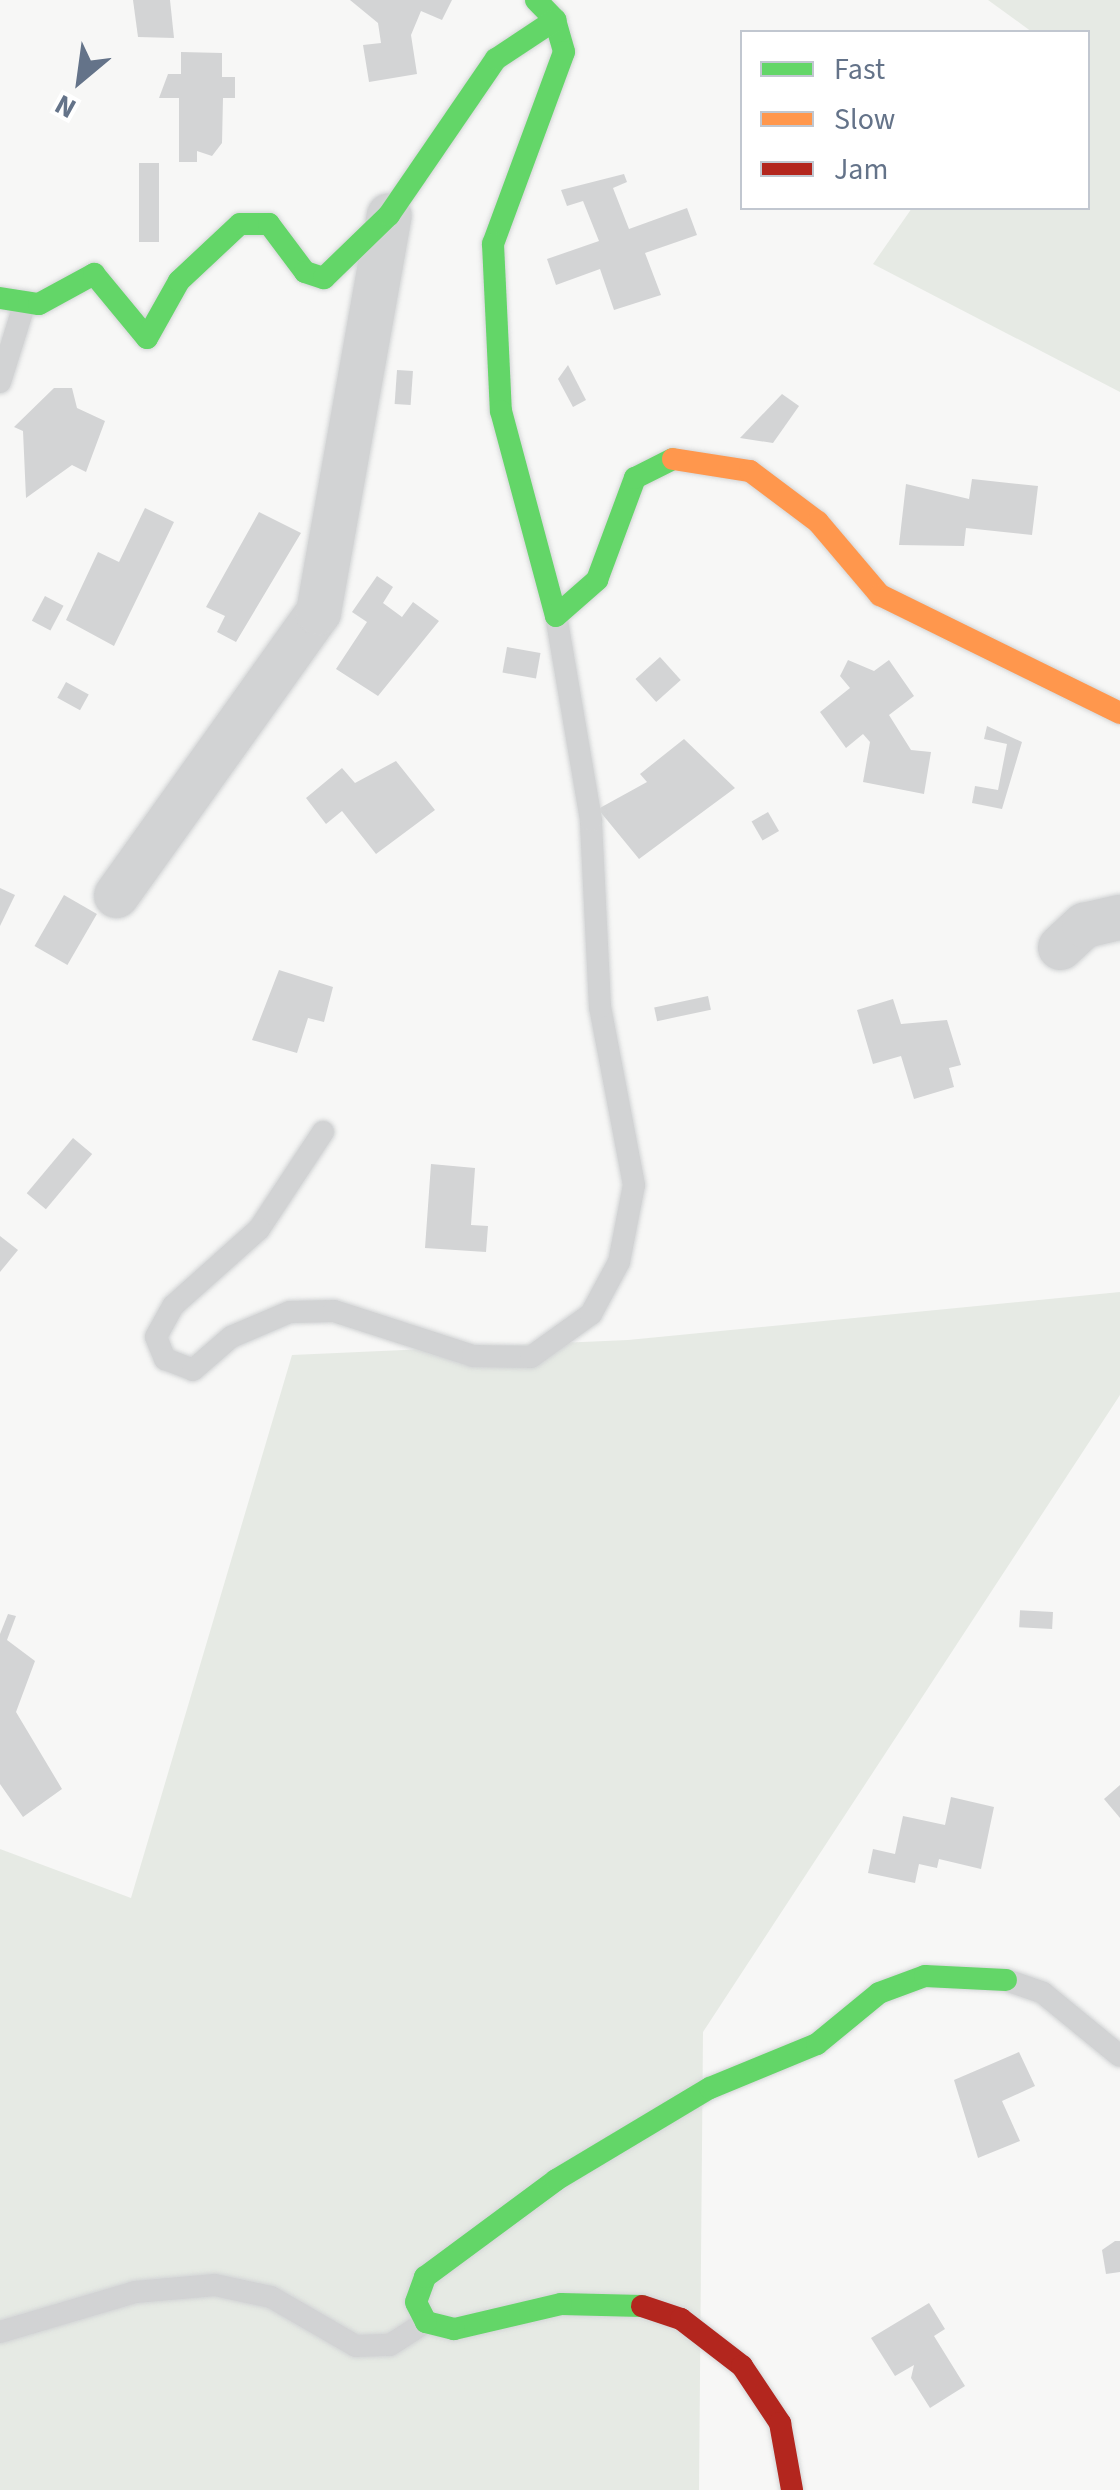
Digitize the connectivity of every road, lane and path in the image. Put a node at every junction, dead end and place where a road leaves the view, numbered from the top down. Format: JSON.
{"nodes":[{"id":1,"x":536,"y":0,"type":"edge"},
{"id":2,"x":555,"y":20,"type":"junction"},
{"id":3,"x":389,"y":216,"type":"junction"},
{"id":4,"x":0,"y":298,"type":"edge"},
{"id":5,"x":24,"y":302,"type":"junction"},
{"id":6,"x":0,"y":382,"type":"edge"},
{"id":7,"x":556,"y":616,"type":"junction"},
{"id":8,"x":1120,"y":713,"type":"edge"},
{"id":9,"x":116,"y":895,"type":"dead end"},
{"id":10,"x":1120,"y":917,"type":"edge"},
{"id":11,"x":1060,"y":947,"type":"dead end"},
{"id":12,"x":323,"y":1132,"type":"dead end"},
{"id":13,"x":1006,"y":1980,"type":"joint"},
{"id":14,"x":1120,"y":2056,"type":"edge"},
{"id":15,"x":426,"y":2322,"type":"junction"},
{"id":16,"x":0,"y":2332,"type":"edge"},
{"id":17,"x":792,"y":2490,"type":"edge"}],
"edges":[{"from":1,"to":2,"type":"street"},
{"from":2,"to":3,"type":"street"},
{"from":2,"to":7,"type":"street"},
{"from":3,"to":5,"type":"street"},
{"from":3,"to":9,"type":"street"},
{"from":4,"to":5,"type":"street"},
{"from":5,"to":6,"type":"lane"},
{"from":7,"to":8,"type":"street"},
{"from":7,"to":12,"type":"lane"},
{"from":10,"to":11,"type":"street"},
{"from":13,"to":14,"type":"lane"},
{"from":13,"to":15,"type":"street"},
{"from":15,"to":16,"type":"lane"},
{"from":15,"to":17,"type":"street"}]}
